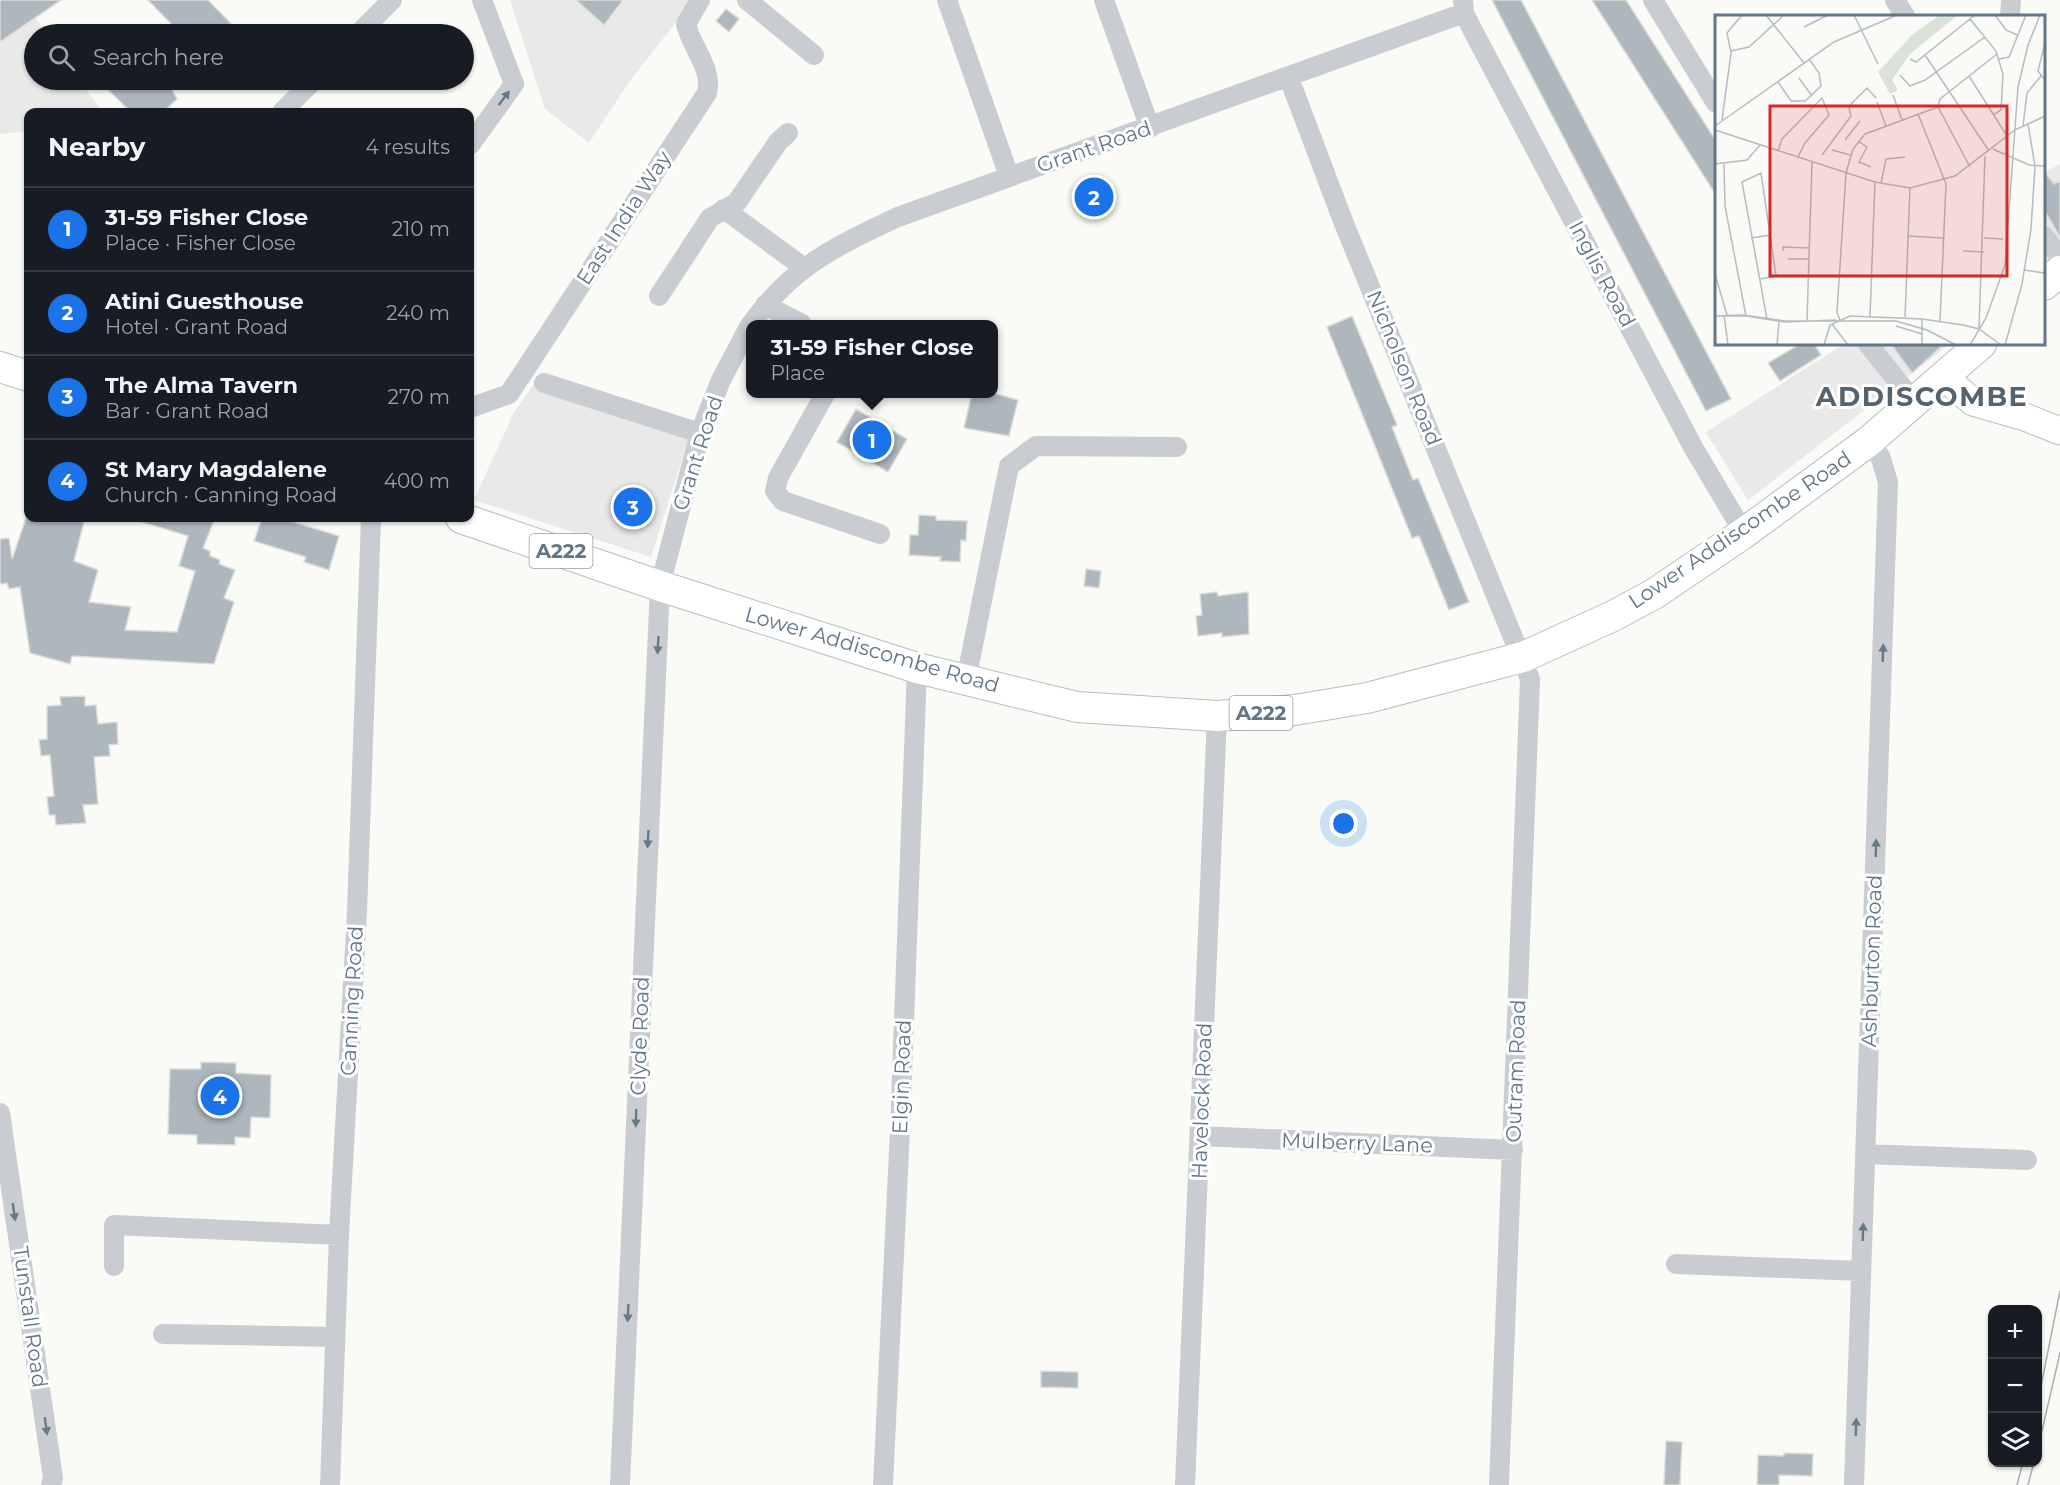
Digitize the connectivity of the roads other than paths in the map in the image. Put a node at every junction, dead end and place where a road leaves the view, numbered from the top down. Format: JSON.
{"nodes":[{"id":1,"x":392,"y":0,"type":"edge"},
{"id":2,"x":482,"y":0,"type":"edge"},
{"id":3,"x":700,"y":0,"type":"edge"},
{"id":4,"x":747,"y":0,"type":"edge"},
{"id":5,"x":947,"y":0,"type":"edge"},
{"id":6,"x":1104,"y":0,"type":"edge"},
{"id":7,"x":1653,"y":0,"type":"edge"},
{"id":8,"x":1895,"y":0,"type":"edge"},
{"id":9,"x":2011,"y":0,"type":"edge"},
{"id":10,"x":1464,"y":6,"type":"edge"},
{"id":11,"x":1904,"y":15,"type":"edge"},
{"id":12,"x":2010,"y":15,"type":"edge"},
{"id":13,"x":368,"y":24,"type":"edge"},
{"id":14,"x":814,"y":55,"type":"dead end"},
{"id":15,"x":1289,"y":78,"type":"junction"},
{"id":16,"x":304,"y":90,"type":"edge"},
{"id":17,"x":1715,"y":101,"type":"edge"},
{"id":18,"x":286,"y":108,"type":"edge"},
{"id":19,"x":1150,"y":128,"type":"junction"},
{"id":20,"x":788,"y":133,"type":"dead end"},
{"id":21,"x":474,"y":139,"type":"edge"},
{"id":22,"x":1009,"y":176,"type":"junction"},
{"id":23,"x":724,"y":209,"type":"junction"},
{"id":24,"x":2045,"y":238,"type":"edge"},
{"id":25,"x":2060,"y":257,"type":"edge"},
{"id":26,"x":802,"y":267,"type":"junction"},
{"id":27,"x":2060,"y":271,"type":"edge"},
{"id":28,"x":2045,"y":283,"type":"edge"},
{"id":29,"x":659,"y":296,"type":"dead end"},
{"id":30,"x":765,"y":305,"type":"junction"},
{"id":31,"x":754,"y":320,"type":"edge"},
{"id":32,"x":794,"y":320,"type":"edge"},
{"id":33,"x":746,"y":334,"type":"edge"},
{"id":34,"x":1869,"y":345,"type":"edge"},
{"id":35,"x":1980,"y":345,"type":"edge"},
{"id":36,"x":0,"y":367,"type":"edge"},
{"id":37,"x":24,"y":375,"type":"edge"},
{"id":38,"x":1944,"y":377,"type":"junction"},
{"id":39,"x":544,"y":382,"type":"dead end"},
{"id":40,"x":822,"y":398,"type":"edge"},
{"id":41,"x":1915,"y":403,"type":"junction"},
{"id":42,"x":474,"y":407,"type":"edge"},
{"id":43,"x":2060,"y":431,"type":"edge"},
{"id":44,"x":700,"y":433,"type":"junction"},
{"id":45,"x":1868,"y":442,"type":"junction"},
{"id":46,"x":1177,"y":447,"type":"dead end"},
{"id":47,"x":370,"y":522,"type":"edge"},
{"id":48,"x":473,"y":522,"type":"edge"},
{"id":49,"x":1744,"y":533,"type":"junction"},
{"id":50,"x":880,"y":534,"type":"dead end"},
{"id":51,"x":660,"y":586,"type":"junction"},
{"id":52,"x":1523,"y":657,"type":"junction"},
{"id":53,"x":917,"y":668,"type":"junction"},
{"id":54,"x":966,"y":680,"type":"junction"},
{"id":55,"x":1217,"y":716,"type":"junction"},
{"id":56,"x":0,"y":1120,"type":"edge"},
{"id":57,"x":1200,"y":1136,"type":"junction"},
{"id":58,"x":1513,"y":1150,"type":"junction"},
{"id":59,"x":1866,"y":1154,"type":"junction"},
{"id":60,"x":2027,"y":1160,"type":"dead end"},
{"id":61,"x":339,"y":1235,"type":"junction"},
{"id":62,"x":1676,"y":1264,"type":"dead end"},
{"id":63,"x":114,"y":1266,"type":"dead end"},
{"id":64,"x":1861,"y":1271,"type":"junction"},
{"id":65,"x":164,"y":1334,"type":"dead end"},
{"id":66,"x":335,"y":1338,"type":"junction"},
{"id":67,"x":51,"y":1485,"type":"edge"},
{"id":68,"x":330,"y":1485,"type":"edge"},
{"id":69,"x":620,"y":1485,"type":"edge"},
{"id":70,"x":883,"y":1485,"type":"edge"},
{"id":71,"x":1185,"y":1485,"type":"edge"},
{"id":72,"x":1499,"y":1485,"type":"edge"},
{"id":73,"x":1854,"y":1485,"type":"edge"}],
"edges":[{"from":1,"to":13,"type":"street"},
{"from":21,"to":2,"type":"street","one_way":true},
{"from":3,"to":42,"type":"street","name":"East India Way"},
{"from":4,"to":14,"type":"street"},
{"from":5,"to":22,"type":"street"},
{"from":6,"to":19,"type":"street"},
{"from":7,"to":17,"type":"street"},
{"from":8,"to":11,"type":"street"},
{"from":9,"to":12,"type":"street"},
{"from":10,"to":15,"type":"street","name":"Grant Road"},
{"from":10,"to":49,"type":"street","name":"Inglis Road"},
{"from":15,"to":19,"type":"street","name":"Grant Road"},
{"from":15,"to":52,"type":"street","name":"Nicholson Road"},
{"from":16,"to":18,"type":"street"},
{"from":19,"to":22,"type":"street","name":"Grant Road"},
{"from":20,"to":23,"type":"street"},
{"from":22,"to":26,"type":"street","name":"Grant Road"},
{"from":23,"to":26,"type":"street"},
{"from":23,"to":29,"type":"street"},
{"from":24,"to":25,"type":"street"},
{"from":26,"to":30,"type":"street","name":"Grant Road"},
{"from":27,"to":28,"type":"main road"},
{"from":30,"to":31,"type":"street","name":"Grant Road"},
{"from":30,"to":32,"type":"street"},
{"from":33,"to":44,"type":"street","name":"Grant Road"},
{"from":34,"to":41,"type":"street"},
{"from":35,"to":38,"type":"main road","name":"Lower Addiscombe Road","number":"A222"},
{"from":36,"to":37,"type":"main road"},
{"from":38,"to":41,"type":"main road","name":"Lower Addiscombe Road","number":"A222"},
{"from":38,"to":43,"type":"street"},
{"from":39,"to":44,"type":"street"},
{"from":40,"to":50,"type":"street"},
{"from":41,"to":45,"type":"main road","name":"Lower Addiscombe Road","number":"A222"},
{"from":44,"to":51,"type":"street","name":"Grant Road"},
{"from":45,"to":49,"type":"main road","name":"Lower Addiscombe Road","number":"A222"},
{"from":59,"to":45,"type":"street","name":"Ashburton Road","one_way":true},
{"from":46,"to":54,"type":"street"},
{"from":47,"to":61,"type":"street","name":"Canning Road"},
{"from":48,"to":51,"type":"main road","name":"Lower Addiscombe Road","number":"A222"},
{"from":49,"to":52,"type":"main road","name":"Lower Addiscombe Road","number":"A222"},
{"from":51,"to":53,"type":"main road","name":"Lower Addiscombe Road","number":"A222"},
{"from":51,"to":69,"type":"street","name":"Clyde Road","one_way":true},
{"from":52,"to":55,"type":"main road","name":"Lower Addiscombe Road","number":"A222"},
{"from":52,"to":58,"type":"street","name":"Outram Road"},
{"from":53,"to":54,"type":"main road","name":"Lower Addiscombe Road","number":"A222"},
{"from":53,"to":70,"type":"street","name":"Elgin Road"},
{"from":54,"to":55,"type":"main road","name":"Lower Addiscombe Road","number":"A222"},
{"from":55,"to":57,"type":"street","name":"Havelock Road"},
{"from":56,"to":67,"type":"street","name":"Tunstall Road","one_way":true},
{"from":57,"to":58,"type":"street","name":"Mulberry Lane"},
{"from":57,"to":71,"type":"street","name":"Havelock Road"},
{"from":58,"to":72,"type":"street","name":"Outram Road"},
{"from":59,"to":60,"type":"street"},
{"from":64,"to":59,"type":"street","name":"Ashburton Road","one_way":true},
{"from":61,"to":63,"type":"street"},
{"from":61,"to":66,"type":"street","name":"Canning Road"},
{"from":62,"to":64,"type":"street"},
{"from":73,"to":64,"type":"street","name":"Ashburton Road","one_way":true},
{"from":65,"to":66,"type":"street"},
{"from":66,"to":68,"type":"street","name":"Canning Road"}]}
